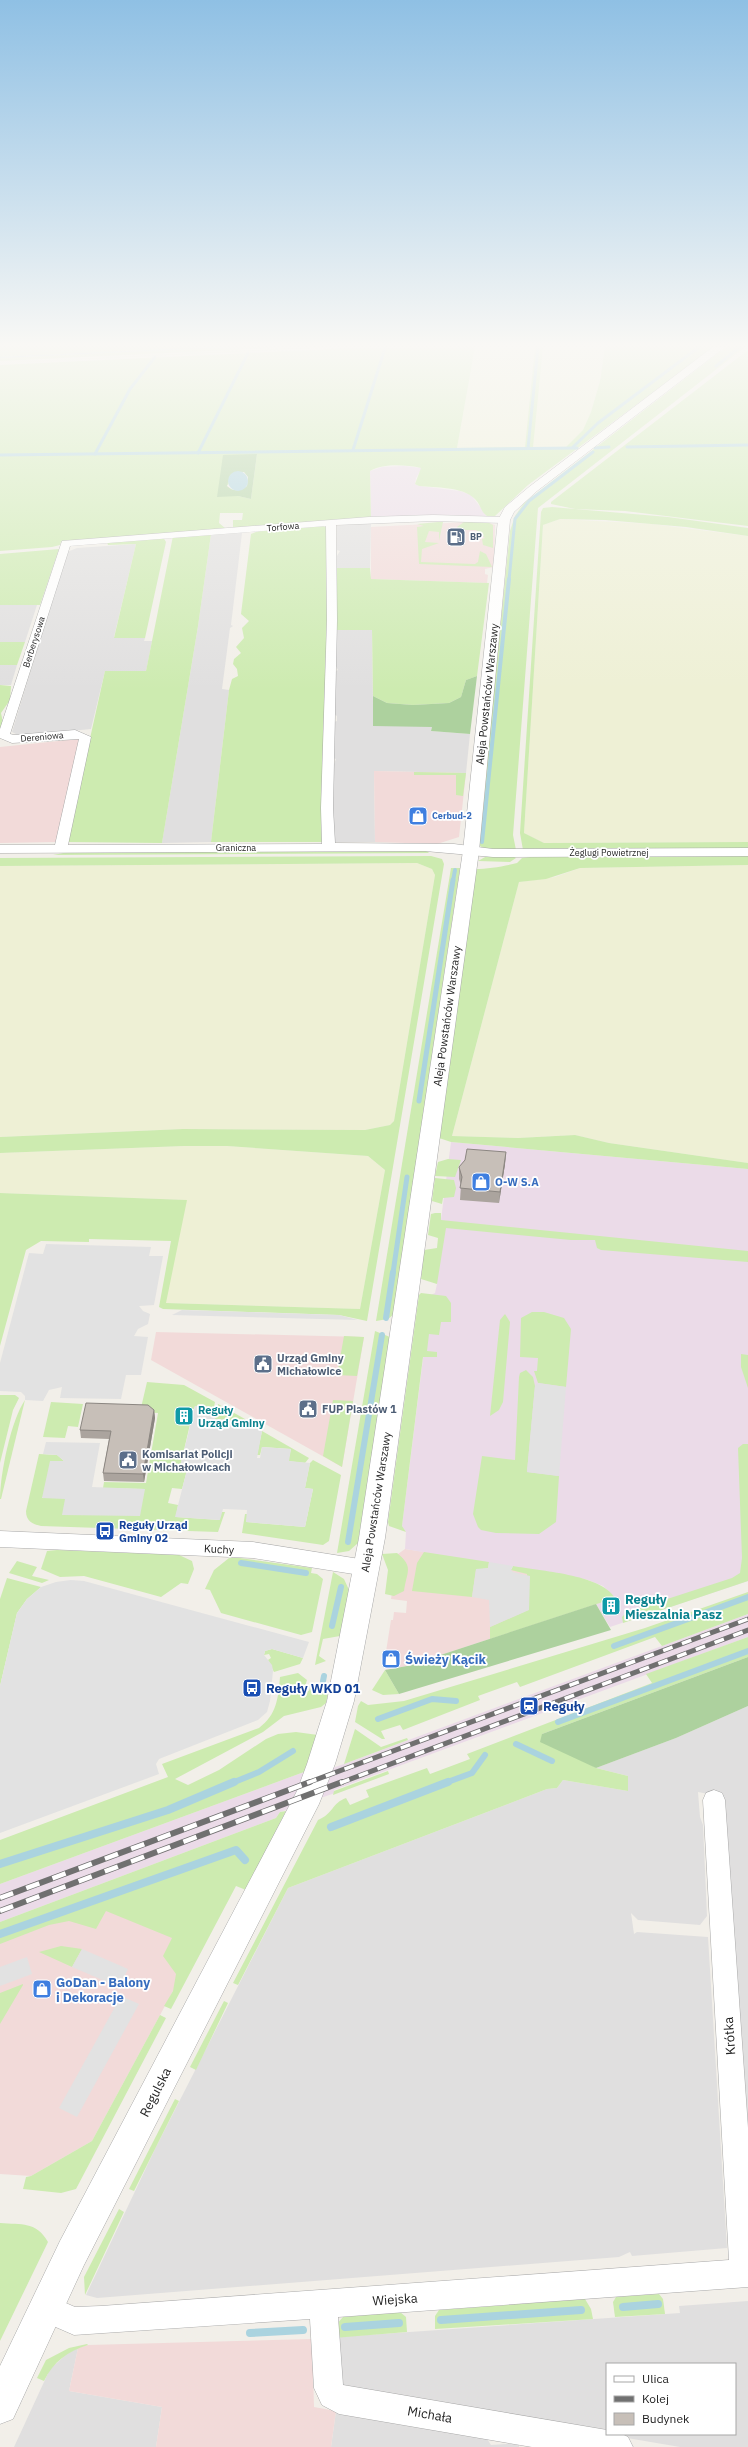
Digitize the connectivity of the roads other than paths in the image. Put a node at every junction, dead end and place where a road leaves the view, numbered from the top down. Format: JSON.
{"nodes":[{"id":1,"x":570,"y":461,"type":"edge"},
{"id":2,"x":504,"y":520,"type":"junction"},
{"id":3,"x":331,"y":523,"type":"junction"},
{"id":4,"x":64,"y":546,"type":"joint"},
{"id":5,"x":5,"y":737,"type":"joint"},
{"id":6,"x":329,"y":848,"type":"junction"},
{"id":7,"x":0,"y":849,"type":"edge"},
{"id":8,"x":61,"y":849,"type":"junction"},
{"id":9,"x":471,"y":851,"type":"junction"},
{"id":10,"x":748,"y":852,"type":"edge"},
{"id":11,"x":0,"y":1540,"type":"edge"},
{"id":12,"x":366,"y":1568,"type":"junction"},
{"id":13,"x":316,"y":1780,"type":"joint"},
{"id":14,"x":714,"y":1800,"type":"dead end"},
{"id":15,"x":746,"y":2273,"type":"edge"},
{"id":16,"x":323,"y":2304,"type":"junction"},
{"id":17,"x":45,"y":2308,"type":"junction"},
{"id":18,"x":0,"y":2406,"type":"edge"},
{"id":19,"x":618,"y":2447,"type":"edge"}],
"edges":[{"from":1,"to":2,"type":"street"},
{"from":2,"to":3,"type":"street","name":"Torfowa"},
{"from":2,"to":9,"type":"street","name":"Aleja Powstańców Warszawy"},
{"from":3,"to":4,"type":"street","name":"Torfowa"},
{"from":3,"to":6,"type":"street"},
{"from":4,"to":5,"type":"street","name":"Berberysowa"},
{"from":5,"to":8,"type":"street","name":"Dereniowa"},
{"from":6,"to":8,"type":"street","name":"Graniczna"},
{"from":6,"to":9,"type":"street","name":"Graniczna"},
{"from":7,"to":8,"type":"street","name":"Graniczna"},
{"from":9,"to":10,"type":"street","name":"Żeglugi Powietrznej"},
{"from":9,"to":12,"type":"street","name":"Aleja Powstańców Warszawy"},
{"from":11,"to":12,"type":"street","name":"Kuchy"},
{"from":12,"to":13,"type":"street","name":"Aleja Powstańców Warszawy"},
{"from":13,"to":17,"type":"street","name":"Regulska"},
{"from":14,"to":15,"type":"street","name":"Krótka"},
{"from":15,"to":16,"type":"street","name":"Wiejska"},
{"from":16,"to":17,"type":"street","name":"Wiejska"},
{"from":16,"to":19,"type":"street","name":"Michała"},
{"from":17,"to":18,"type":"street","name":"Regulska"}]}
